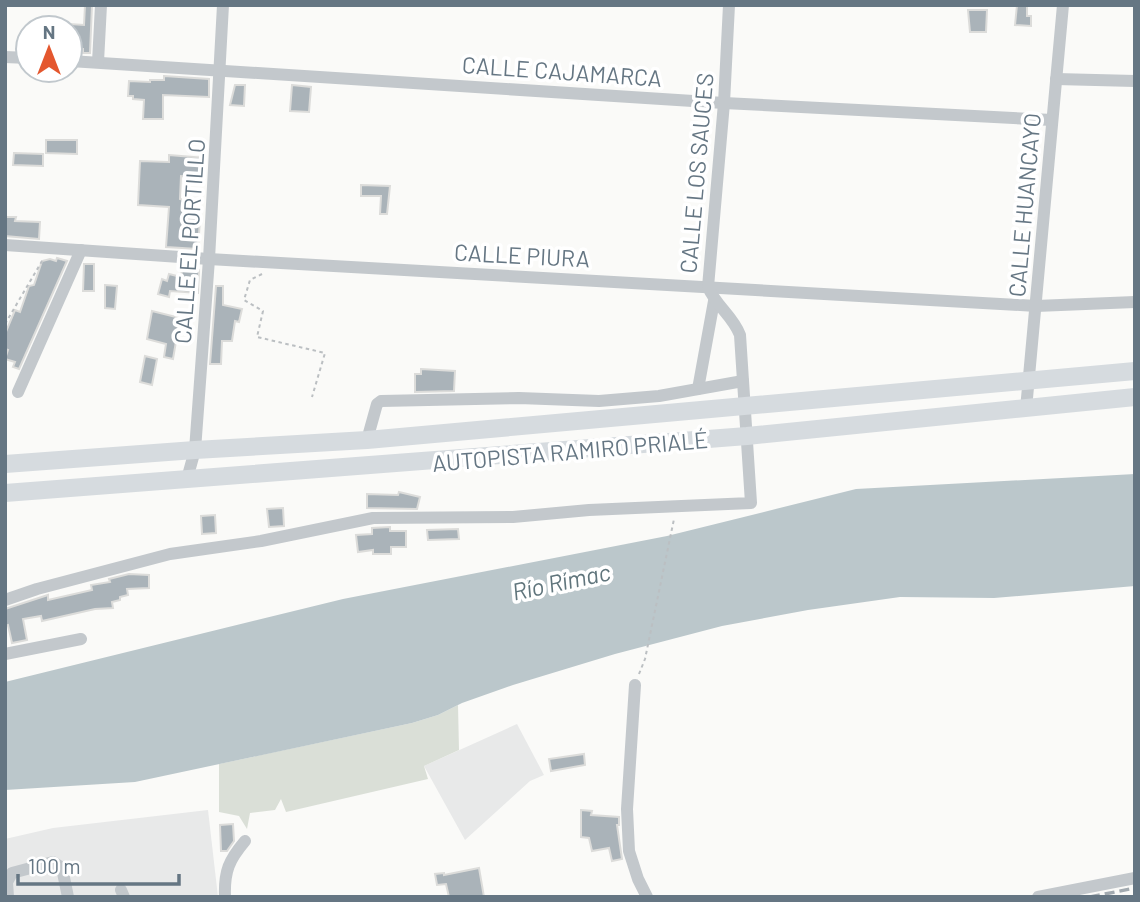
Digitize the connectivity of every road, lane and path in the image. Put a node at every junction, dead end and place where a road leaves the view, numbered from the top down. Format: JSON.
{"nodes":[{"id":1,"x":100,"y":5,"type":"edge"},
{"id":2,"x":223,"y":5,"type":"edge"},
{"id":3,"x":729,"y":5,"type":"edge"},
{"id":4,"x":1063,"y":5,"type":"edge"},
{"id":5,"x":84,"y":62,"type":"edge"},
{"id":6,"x":98,"y":62,"type":"junction"},
{"id":7,"x":220,"y":70,"type":"junction"},
{"id":8,"x":1056,"y":79,"type":"junction"},
{"id":9,"x":1135,"y":81,"type":"edge"},
{"id":10,"x":724,"y":103,"type":"junction"},
{"id":11,"x":1052,"y":120,"type":"junction"},
{"id":12,"x":5,"y":245,"type":"edge"},
{"id":13,"x":49,"y":247,"type":"junction"},
{"id":14,"x":81,"y":250,"type":"junction"},
{"id":15,"x":209,"y":259,"type":"junction"},
{"id":16,"x":274,"y":262,"type":"junction"},
{"id":17,"x":708,"y":287,"type":"junction"},
{"id":18,"x":714,"y":301,"type":"junction"},
{"id":19,"x":1135,"y":302,"type":"edge"},
{"id":20,"x":1035,"y":306,"type":"junction"},
{"id":21,"x":5,"y":324,"type":"edge"},
{"id":22,"x":1135,"y":371,"type":"edge"},
{"id":23,"x":743,"y":381,"type":"junction"},
{"id":24,"x":1028,"y":382,"type":"junction"},
{"id":25,"x":698,"y":389,"type":"junction"},
{"id":26,"x":18,"y":392,"type":"dead end"},
{"id":27,"x":312,"y":397,"type":"dead end"},
{"id":28,"x":1135,"y":397,"type":"edge"},
{"id":29,"x":745,"y":405,"type":"junction"},
{"id":30,"x":1026,"y":409,"type":"junction"},
{"id":31,"x":747,"y":436,"type":"junction"},
{"id":32,"x":367,"y":440,"type":"junction"},
{"id":33,"x":195,"y":450,"type":"junction"},
{"id":34,"x":5,"y":464,"type":"edge"},
{"id":35,"x":187,"y":479,"type":"junction"},
{"id":36,"x":5,"y":493,"type":"edge"},
{"id":37,"x":673,"y":524,"type":"dead end"},
{"id":38,"x":5,"y":600,"type":"edge"},
{"id":39,"x":81,"y":639,"type":"dead end"},
{"id":40,"x":5,"y":654,"type":"edge"},
{"id":41,"x":635,"y":685,"type":"joint"},
{"id":42,"x":245,"y":841,"type":"dead end"},
{"id":43,"x":1135,"y":878,"type":"edge"},
{"id":44,"x":8,"y":897,"type":"edge"},
{"id":45,"x":68,"y":897,"type":"edge"},
{"id":46,"x":225,"y":897,"type":"edge"},
{"id":47,"x":647,"y":897,"type":"edge"},
{"id":48,"x":1038,"y":897,"type":"edge"}],
"edges":[{"from":1,"to":6,"type":"street"},
{"from":2,"to":7,"type":"street","name":"CALLE EL PORTILLO"},
{"from":3,"to":10,"type":"street","name":"CALLE LOS SAUCES"},
{"from":4,"to":8,"type":"street","name":"CALLE HUANCAYO"},
{"from":5,"to":6,"type":"street","name":"CALLE CAJAMARCA"},
{"from":6,"to":7,"type":"street","name":"CALLE CAJAMARCA"},
{"from":7,"to":10,"type":"street","name":"CALLE CAJAMARCA"},
{"from":7,"to":15,"type":"street","name":"CALLE EL PORTILLO"},
{"from":8,"to":9,"type":"street"},
{"from":8,"to":11,"type":"street","name":"CALLE HUANCAYO"},
{"from":10,"to":11,"type":"street","name":"CALLE CAJAMARCA"},
{"from":10,"to":17,"type":"street","name":"CALLE LOS SAUCES"},
{"from":11,"to":20,"type":"street","name":"CALLE HUANCAYO"},
{"from":12,"to":13,"type":"street","name":"CALLE PIURA"},
{"from":13,"to":14,"type":"street","name":"CALLE PIURA"},
{"from":13,"to":21,"type":"path"},
{"from":14,"to":15,"type":"street","name":"CALLE PIURA"},
{"from":14,"to":26,"type":"street"},
{"from":15,"to":16,"type":"street","name":"CALLE PIURA"},
{"from":15,"to":33,"type":"street","name":"CALLE EL PORTILLO"},
{"from":16,"to":17,"type":"street","name":"CALLE PIURA"},
{"from":16,"to":27,"type":"path"},
{"from":17,"to":18,"type":"street","name":"CALLE LOS SAUCES"},
{"from":17,"to":20,"type":"street","name":"CALLE PIURA"},
{"from":18,"to":23,"type":"street","name":"CALLE LOS SAUCES"},
{"from":18,"to":25,"type":"street"},
{"from":19,"to":20,"type":"street","name":"CALLE PIURA"},
{"from":20,"to":24,"type":"street","name":"CALLE HUANCAYO"},
{"from":22,"to":24,"type":"highway","name":"AUTOPISTA RAMIRO PRIALÉ"},
{"from":23,"to":25,"type":"street"},
{"from":23,"to":29,"type":"street","name":"CALLE LOS SAUCES"},
{"from":24,"to":29,"type":"highway","name":"AUTOPISTA RAMIRO PRIALÉ"},
{"from":24,"to":30,"type":"street","name":"CALLE HUANCAYO"},
{"from":25,"to":32,"type":"street"},
{"from":28,"to":30,"type":"highway","name":"AUTOPISTA RAMIRO PRIALÉ"},
{"from":29,"to":31,"type":"street","name":"CALLE LOS SAUCES"},
{"from":29,"to":32,"type":"highway","name":"AUTOPISTA RAMIRO PRIALÉ"},
{"from":30,"to":31,"type":"highway","name":"AUTOPISTA RAMIRO PRIALÉ"},
{"from":31,"to":35,"type":"highway","name":"AUTOPISTA RAMIRO PRIALÉ"},
{"from":31,"to":38,"type":"street","name":"CALLE LOS SAUCES"},
{"from":32,"to":33,"type":"highway","name":"AUTOPISTA RAMIRO PRIALÉ"},
{"from":33,"to":34,"type":"highway","name":"AUTOPISTA RAMIRO PRIALÉ"},
{"from":33,"to":35,"type":"street","name":"CALLE EL PORTILLO"},
{"from":35,"to":36,"type":"highway","name":"AUTOPISTA RAMIRO PRIALÉ"},
{"from":37,"to":41,"type":"path"},
{"from":39,"to":40,"type":"street"},
{"from":41,"to":47,"type":"street"},
{"from":42,"to":46,"type":"street"},
{"from":43,"to":48,"type":"street"},
{"from":44,"to":45,"type":"street"}]}
